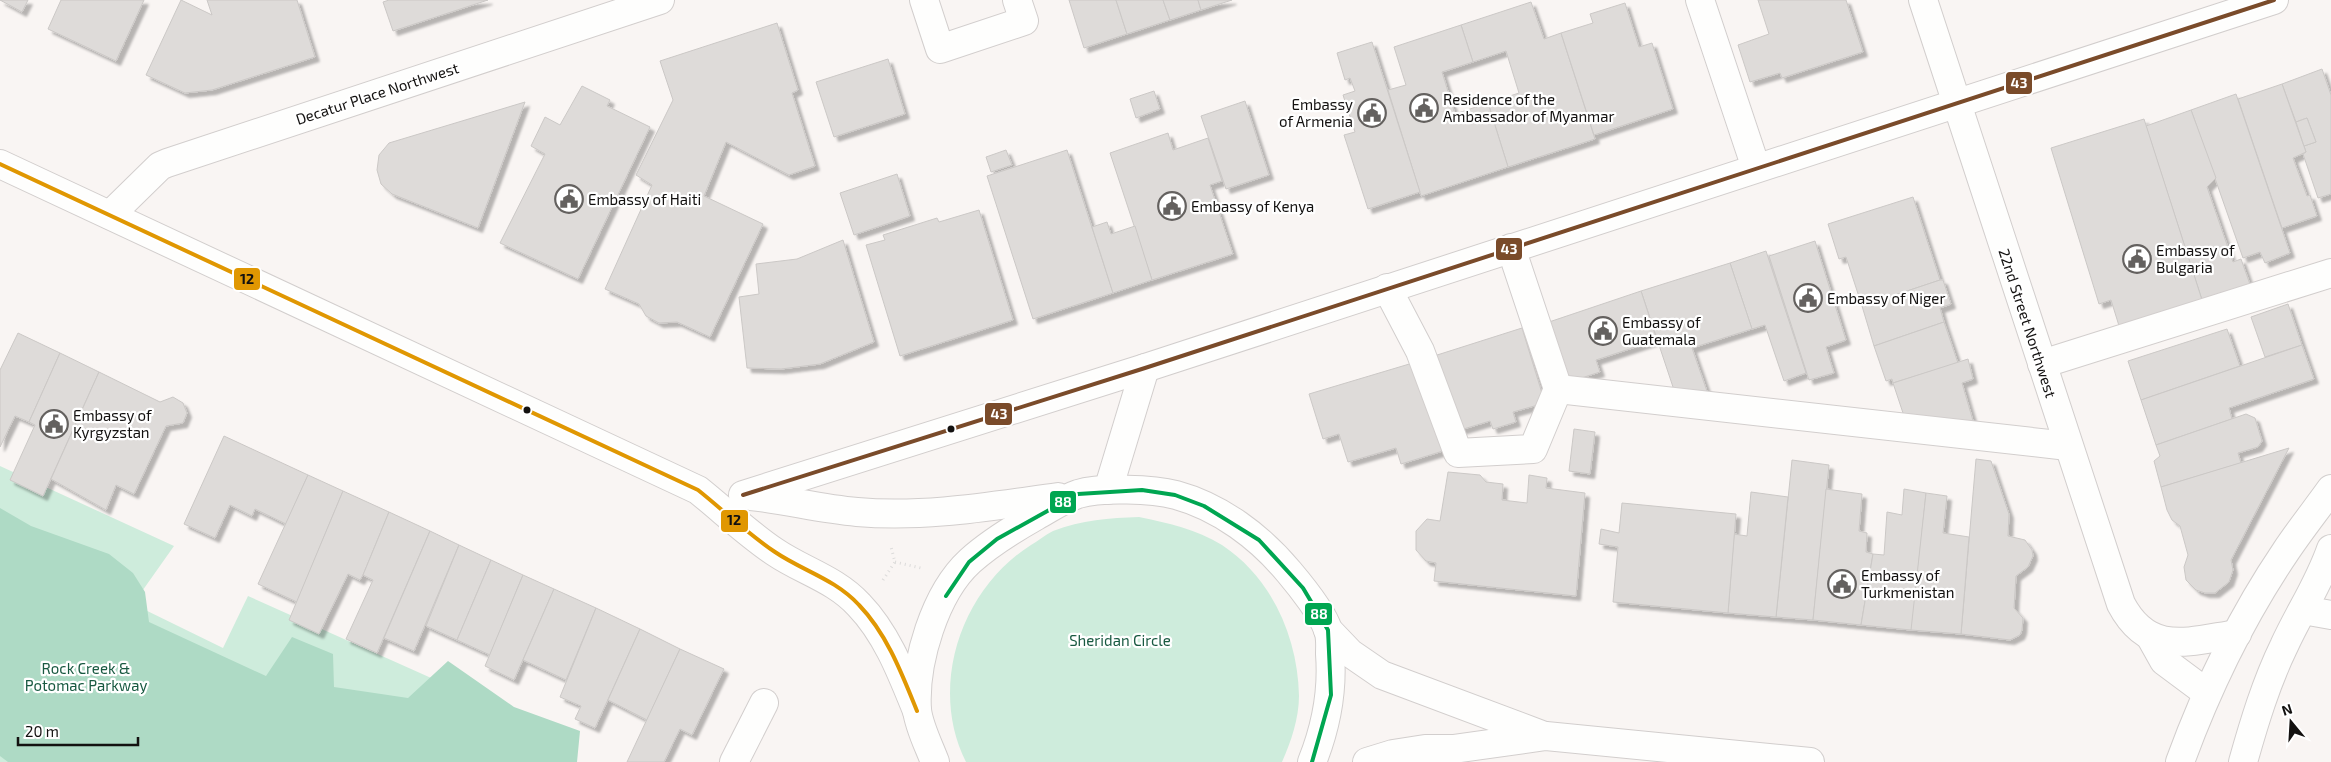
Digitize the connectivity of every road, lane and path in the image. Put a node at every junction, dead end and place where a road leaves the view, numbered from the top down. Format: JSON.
{"nodes":[{"id":1,"x":660,"y":0,"type":"edge"},
{"id":2,"x":924,"y":0,"type":"edge"},
{"id":3,"x":1017,"y":0,"type":"edge"},
{"id":4,"x":1700,"y":0,"type":"edge"},
{"id":5,"x":1923,"y":0,"type":"edge"},
{"id":6,"x":2274,"y":0,"type":"edge"},
{"id":7,"x":1957,"y":103,"type":"junction"},
{"id":8,"x":0,"y":164,"type":"edge"},
{"id":9,"x":1756,"y":168,"type":"junction"},
{"id":10,"x":110,"y":216,"type":"junction"},
{"id":11,"x":1512,"y":248,"type":"junction"},
{"id":12,"x":2331,"y":273,"type":"edge"},
{"id":13,"x":1387,"y":288,"type":"junction"},
{"id":14,"x":2042,"y":364,"type":"junction"},
{"id":15,"x":1145,"y":368,"type":"junction"},
{"id":16,"x":1558,"y":389,"type":"junction"},
{"id":17,"x":2068,"y":446,"type":"junction"},
{"id":18,"x":2331,"y":489,"type":"edge"},
{"id":19,"x":698,"y":490,"type":"junction"},
{"id":20,"x":1108,"y":490,"type":"junction"},
{"id":21,"x":743,"y":494,"type":"junction"},
{"id":22,"x":1078,"y":494,"type":"junction"},
{"id":23,"x":890,"y":544,"type":"dead end"},
{"id":24,"x":2331,"y":549,"type":"edge"},
{"id":25,"x":883,"y":580,"type":"dead end"},
{"id":26,"x":2303,"y":610,"type":"junction"},
{"id":27,"x":2331,"y":615,"type":"edge"},
{"id":28,"x":1328,"y":630,"type":"junction"},
{"id":29,"x":2237,"y":634,"type":"junction"},
{"id":30,"x":2150,"y":636,"type":"junction"},
{"id":31,"x":2207,"y":692,"type":"junction"},
{"id":32,"x":764,"y":703,"type":"dead end"},
{"id":33,"x":917,"y":711,"type":"junction"},
{"id":34,"x":1546,"y":736,"type":"junction"},
{"id":35,"x":734,"y":762,"type":"edge"},
{"id":36,"x":935,"y":762,"type":"edge"},
{"id":37,"x":1312,"y":762,"type":"edge"},
{"id":38,"x":1367,"y":762,"type":"edge"},
{"id":39,"x":1810,"y":762,"type":"edge"},
{"id":40,"x":2180,"y":762,"type":"edge"},
{"id":41,"x":2243,"y":762,"type":"edge"}],
"edges":[{"from":1,"to":10,"type":"main road","name":"Decatur Place Northwest"},
{"from":2,"to":3,"type":"main road"},
{"from":4,"to":9,"type":"main road"},
{"from":5,"to":7,"type":"main road","name":"22nd Street Northwest"},
{"from":6,"to":7,"type":"main road"},
{"from":7,"to":9,"type":"main road"},
{"from":7,"to":14,"type":"main road","name":"22nd Street Northwest"},
{"from":8,"to":10,"type":"main road"},
{"from":9,"to":11,"type":"main road"},
{"from":10,"to":19,"type":"main road"},
{"from":11,"to":13,"type":"main road"},
{"from":11,"to":16,"type":"main road"},
{"from":12,"to":14,"type":"main road"},
{"from":13,"to":15,"type":"main road"},
{"from":13,"to":16,"type":"main road"},
{"from":14,"to":17,"type":"main road","name":"22nd Street Northwest"},
{"from":15,"to":20,"type":"main road"},
{"from":15,"to":21,"type":"main road"},
{"from":16,"to":17,"type":"main road"},
{"from":17,"to":30,"type":"main road","name":"22nd Street Northwest"},
{"from":18,"to":29,"type":"main road"},
{"from":19,"to":21,"type":"main road"},
{"from":19,"to":33,"type":"main road"},
{"from":20,"to":22,"type":"main road"},
{"from":20,"to":28,"type":"main road"},
{"from":21,"to":22,"type":"main road"},
{"from":22,"to":33,"type":"main road"},
{"from":23,"to":25,"type":"path"},
{"from":24,"to":26,"type":"main road"},
{"from":26,"to":27,"type":"main road"},
{"from":26,"to":41,"type":"main road"},
{"from":28,"to":34,"type":"main road"},
{"from":28,"to":37,"type":"main road"},
{"from":29,"to":30,"type":"main road","name":"22nd Street Northwest"},
{"from":29,"to":31,"type":"main road"},
{"from":30,"to":31,"type":"main road","name":"22nd Street Northwest"},
{"from":31,"to":40,"type":"main road"},
{"from":32,"to":35,"type":"main road"},
{"from":33,"to":36,"type":"main road"},
{"from":34,"to":38,"type":"main road"},
{"from":34,"to":39,"type":"main road"}]}
